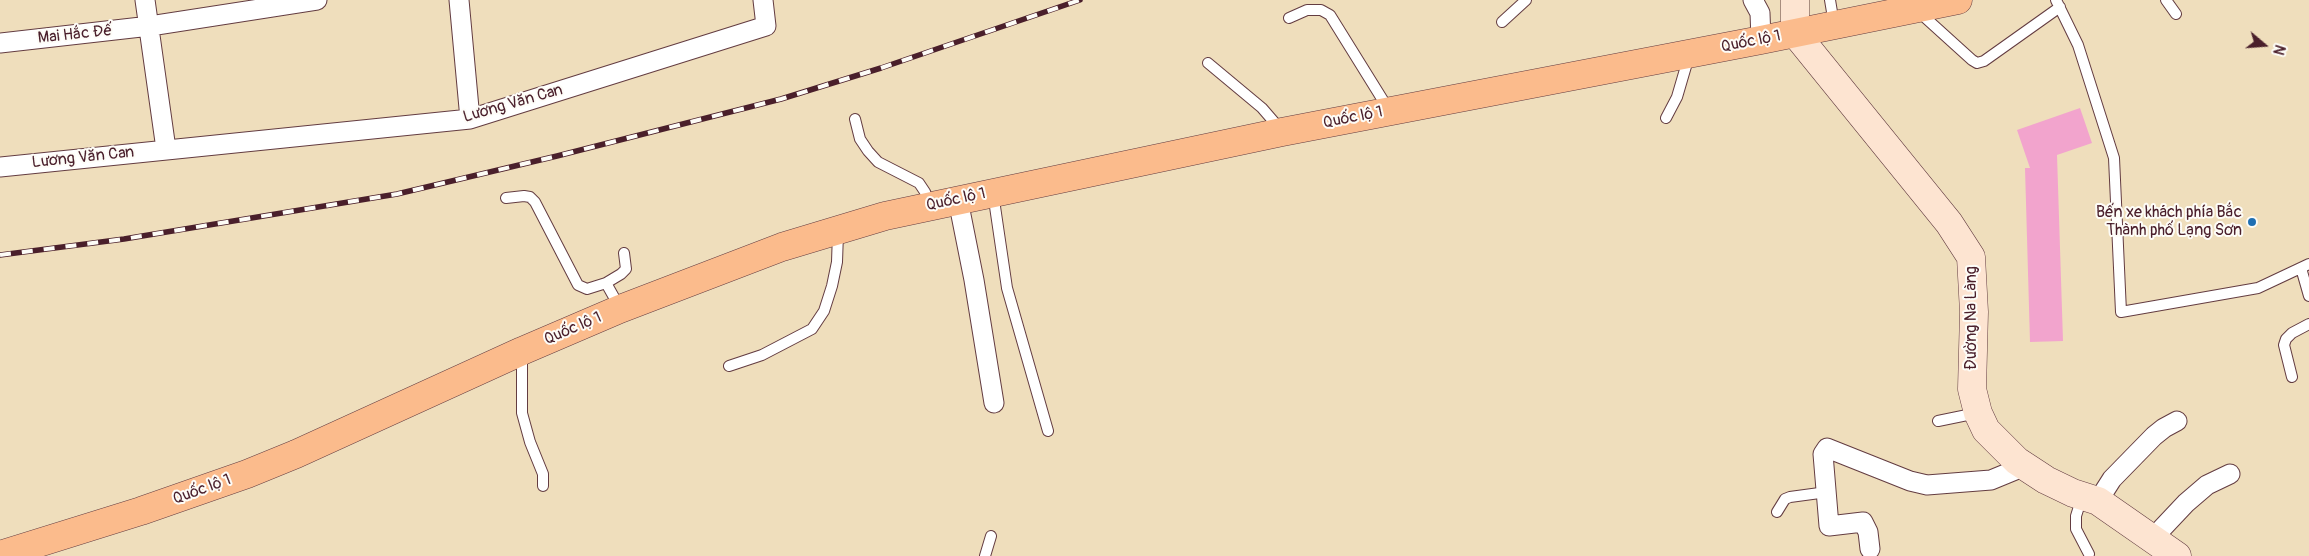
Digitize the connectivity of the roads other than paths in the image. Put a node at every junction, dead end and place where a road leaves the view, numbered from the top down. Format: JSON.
{"nodes":[{"id":1,"x":146,"y":0,"type":"edge"},
{"id":2,"x":317,"y":0,"type":"edge"},
{"id":3,"x":459,"y":0,"type":"edge"},
{"id":4,"x":764,"y":0,"type":"edge"},
{"id":5,"x":1526,"y":0,"type":"edge"},
{"id":6,"x":1753,"y":0,"type":"edge"},
{"id":7,"x":1795,"y":0,"type":"edge"},
{"id":8,"x":1958,"y":0,"type":"edge"},
{"id":9,"x":2166,"y":0,"type":"edge"},
{"id":10,"x":2058,"y":4,"type":"edge"},
{"id":11,"x":1917,"y":10,"type":"junction"},
{"id":12,"x":1832,"y":13,"type":"edge"},
{"id":13,"x":2176,"y":14,"type":"dead end"},
{"id":14,"x":1288,"y":18,"type":"dead end"},
{"id":15,"x":1502,"y":22,"type":"dead end"},
{"id":16,"x":150,"y":26,"type":"junction"},
{"id":17,"x":1796,"y":33,"type":"junction"},
{"id":18,"x":1761,"y":40,"type":"junction"},
{"id":19,"x":0,"y":44,"type":"edge"},
{"id":20,"x":1689,"y":53,"type":"junction"},
{"id":21,"x":1208,"y":63,"type":"dead end"},
{"id":22,"x":1390,"y":111,"type":"junction"},
{"id":23,"x":1666,"y":118,"type":"dead end"},
{"id":24,"x":470,"y":119,"type":"junction"},
{"id":25,"x":855,"y":119,"type":"dead end"},
{"id":26,"x":1282,"y":132,"type":"junction"},
{"id":27,"x":166,"y":149,"type":"junction"},
{"id":28,"x":0,"y":167,"type":"edge"},
{"id":29,"x":993,"y":192,"type":"junction"},
{"id":30,"x":506,"y":198,"type":"dead end"},
{"id":31,"x":958,"y":200,"type":"junction"},
{"id":32,"x":930,"y":206,"type":"junction"},
{"id":33,"x":838,"y":232,"type":"junction"},
{"id":34,"x":624,"y":254,"type":"dead end"},
{"id":35,"x":2305,"y":266,"type":"edge"},
{"id":36,"x":606,"y":283,"type":"junction"},
{"id":37,"x":2309,"y":296,"type":"edge"},
{"id":38,"x":620,"y":309,"type":"junction"},
{"id":39,"x":2309,"y":324,"type":"edge"},
{"id":40,"x":522,"y":350,"type":"junction"},
{"id":41,"x":729,"y":366,"type":"dead end"},
{"id":42,"x":2292,"y":377,"type":"dead end"},
{"id":43,"x":994,"y":403,"type":"dead end"},
{"id":44,"x":1978,"y":413,"type":"junction"},
{"id":45,"x":1938,"y":421,"type":"dead end"},
{"id":46,"x":2177,"y":421,"type":"dead end"},
{"id":47,"x":1048,"y":431,"type":"dead end"},
{"id":48,"x":2025,"y":466,"type":"junction"},
{"id":49,"x":2230,"y":474,"type":"dead end"},
{"id":50,"x":543,"y":486,"type":"dead end"},
{"id":51,"x":1827,"y":492,"type":"junction"},
{"id":52,"x":2090,"y":498,"type":"junction"},
{"id":53,"x":1777,"y":512,"type":"dead end"},
{"id":54,"x":991,"y":536,"type":"dead end"},
{"id":55,"x":2153,"y":538,"type":"junction"},
{"id":56,"x":1870,"y":548,"type":"dead end"},
{"id":57,"x":2089,"y":554,"type":"dead end"},
{"id":58,"x":0,"y":555,"type":"edge"},
{"id":59,"x":985,"y":556,"type":"edge"},
{"id":60,"x":2177,"y":556,"type":"edge"}],
"edges":[{"from":1,"to":16,"type":"street"},
{"from":2,"to":16,"type":"street","name":"Mai Hắc Đế"},
{"from":3,"to":24,"type":"street"},
{"from":4,"to":24,"type":"street","name":"Lương Văn Can"},
{"from":5,"to":15,"type":"lane"},
{"from":6,"to":18,"type":"street"},
{"from":7,"to":17,"type":"main road"},
{"from":8,"to":11,"type":"highway","name":"Quốc lộ 1"},
{"from":9,"to":13,"type":"lane"},
{"from":10,"to":11,"type":"lane"},
{"from":10,"to":35,"type":"lane"},
{"from":11,"to":12,"type":"highway","name":"Quốc lộ 1"},
{"from":12,"to":17,"type":"highway","name":"Quốc lộ 1"},
{"from":14,"to":22,"type":"lane"},
{"from":16,"to":19,"type":"street","name":"Mai Hắc Đế"},
{"from":16,"to":27,"type":"street"},
{"from":17,"to":18,"type":"highway","name":"Quốc lộ 1"},
{"from":17,"to":44,"type":"main road","name":"Đường Na Làng"},
{"from":18,"to":20,"type":"highway","name":"Quốc lộ 1"},
{"from":20,"to":22,"type":"highway","name":"Quốc lộ 1"},
{"from":20,"to":23,"type":"lane"},
{"from":21,"to":26,"type":"lane"},
{"from":22,"to":26,"type":"highway","name":"Quốc lộ 1"},
{"from":24,"to":27,"type":"street","name":"Lương Văn Can"},
{"from":25,"to":32,"type":"lane"},
{"from":26,"to":29,"type":"highway","name":"Quốc lộ 1"},
{"from":27,"to":28,"type":"street","name":"Lương Văn Can"},
{"from":29,"to":31,"type":"highway","name":"Quốc lộ 1"},
{"from":29,"to":47,"type":"lane"},
{"from":30,"to":36,"type":"lane"},
{"from":31,"to":32,"type":"highway","name":"Quốc lộ 1"},
{"from":31,"to":43,"type":"street"},
{"from":32,"to":33,"type":"highway","name":"Quốc lộ 1"},
{"from":33,"to":38,"type":"highway","name":"Quốc lộ 1"},
{"from":33,"to":41,"type":"lane"},
{"from":34,"to":36,"type":"lane"},
{"from":35,"to":37,"type":"lane"},
{"from":36,"to":38,"type":"lane"},
{"from":38,"to":40,"type":"highway","name":"Quốc lộ 1"},
{"from":39,"to":42,"type":"lane"},
{"from":40,"to":50,"type":"lane"},
{"from":40,"to":58,"type":"highway","name":"Quốc lộ 1"},
{"from":44,"to":45,"type":"lane"},
{"from":44,"to":48,"type":"main road","name":"Đường Na Làng"},
{"from":46,"to":52,"type":"street"},
{"from":48,"to":51,"type":"street"},
{"from":48,"to":52,"type":"main road","name":"Đường Na Làng"},
{"from":49,"to":55,"type":"street"},
{"from":51,"to":53,"type":"lane"},
{"from":51,"to":56,"type":"street"},
{"from":52,"to":55,"type":"main road","name":"Đường Na Làng"},
{"from":52,"to":57,"type":"lane"},
{"from":54,"to":59,"type":"lane"},
{"from":55,"to":60,"type":"main road","name":"Đường Na Làng"}]}
